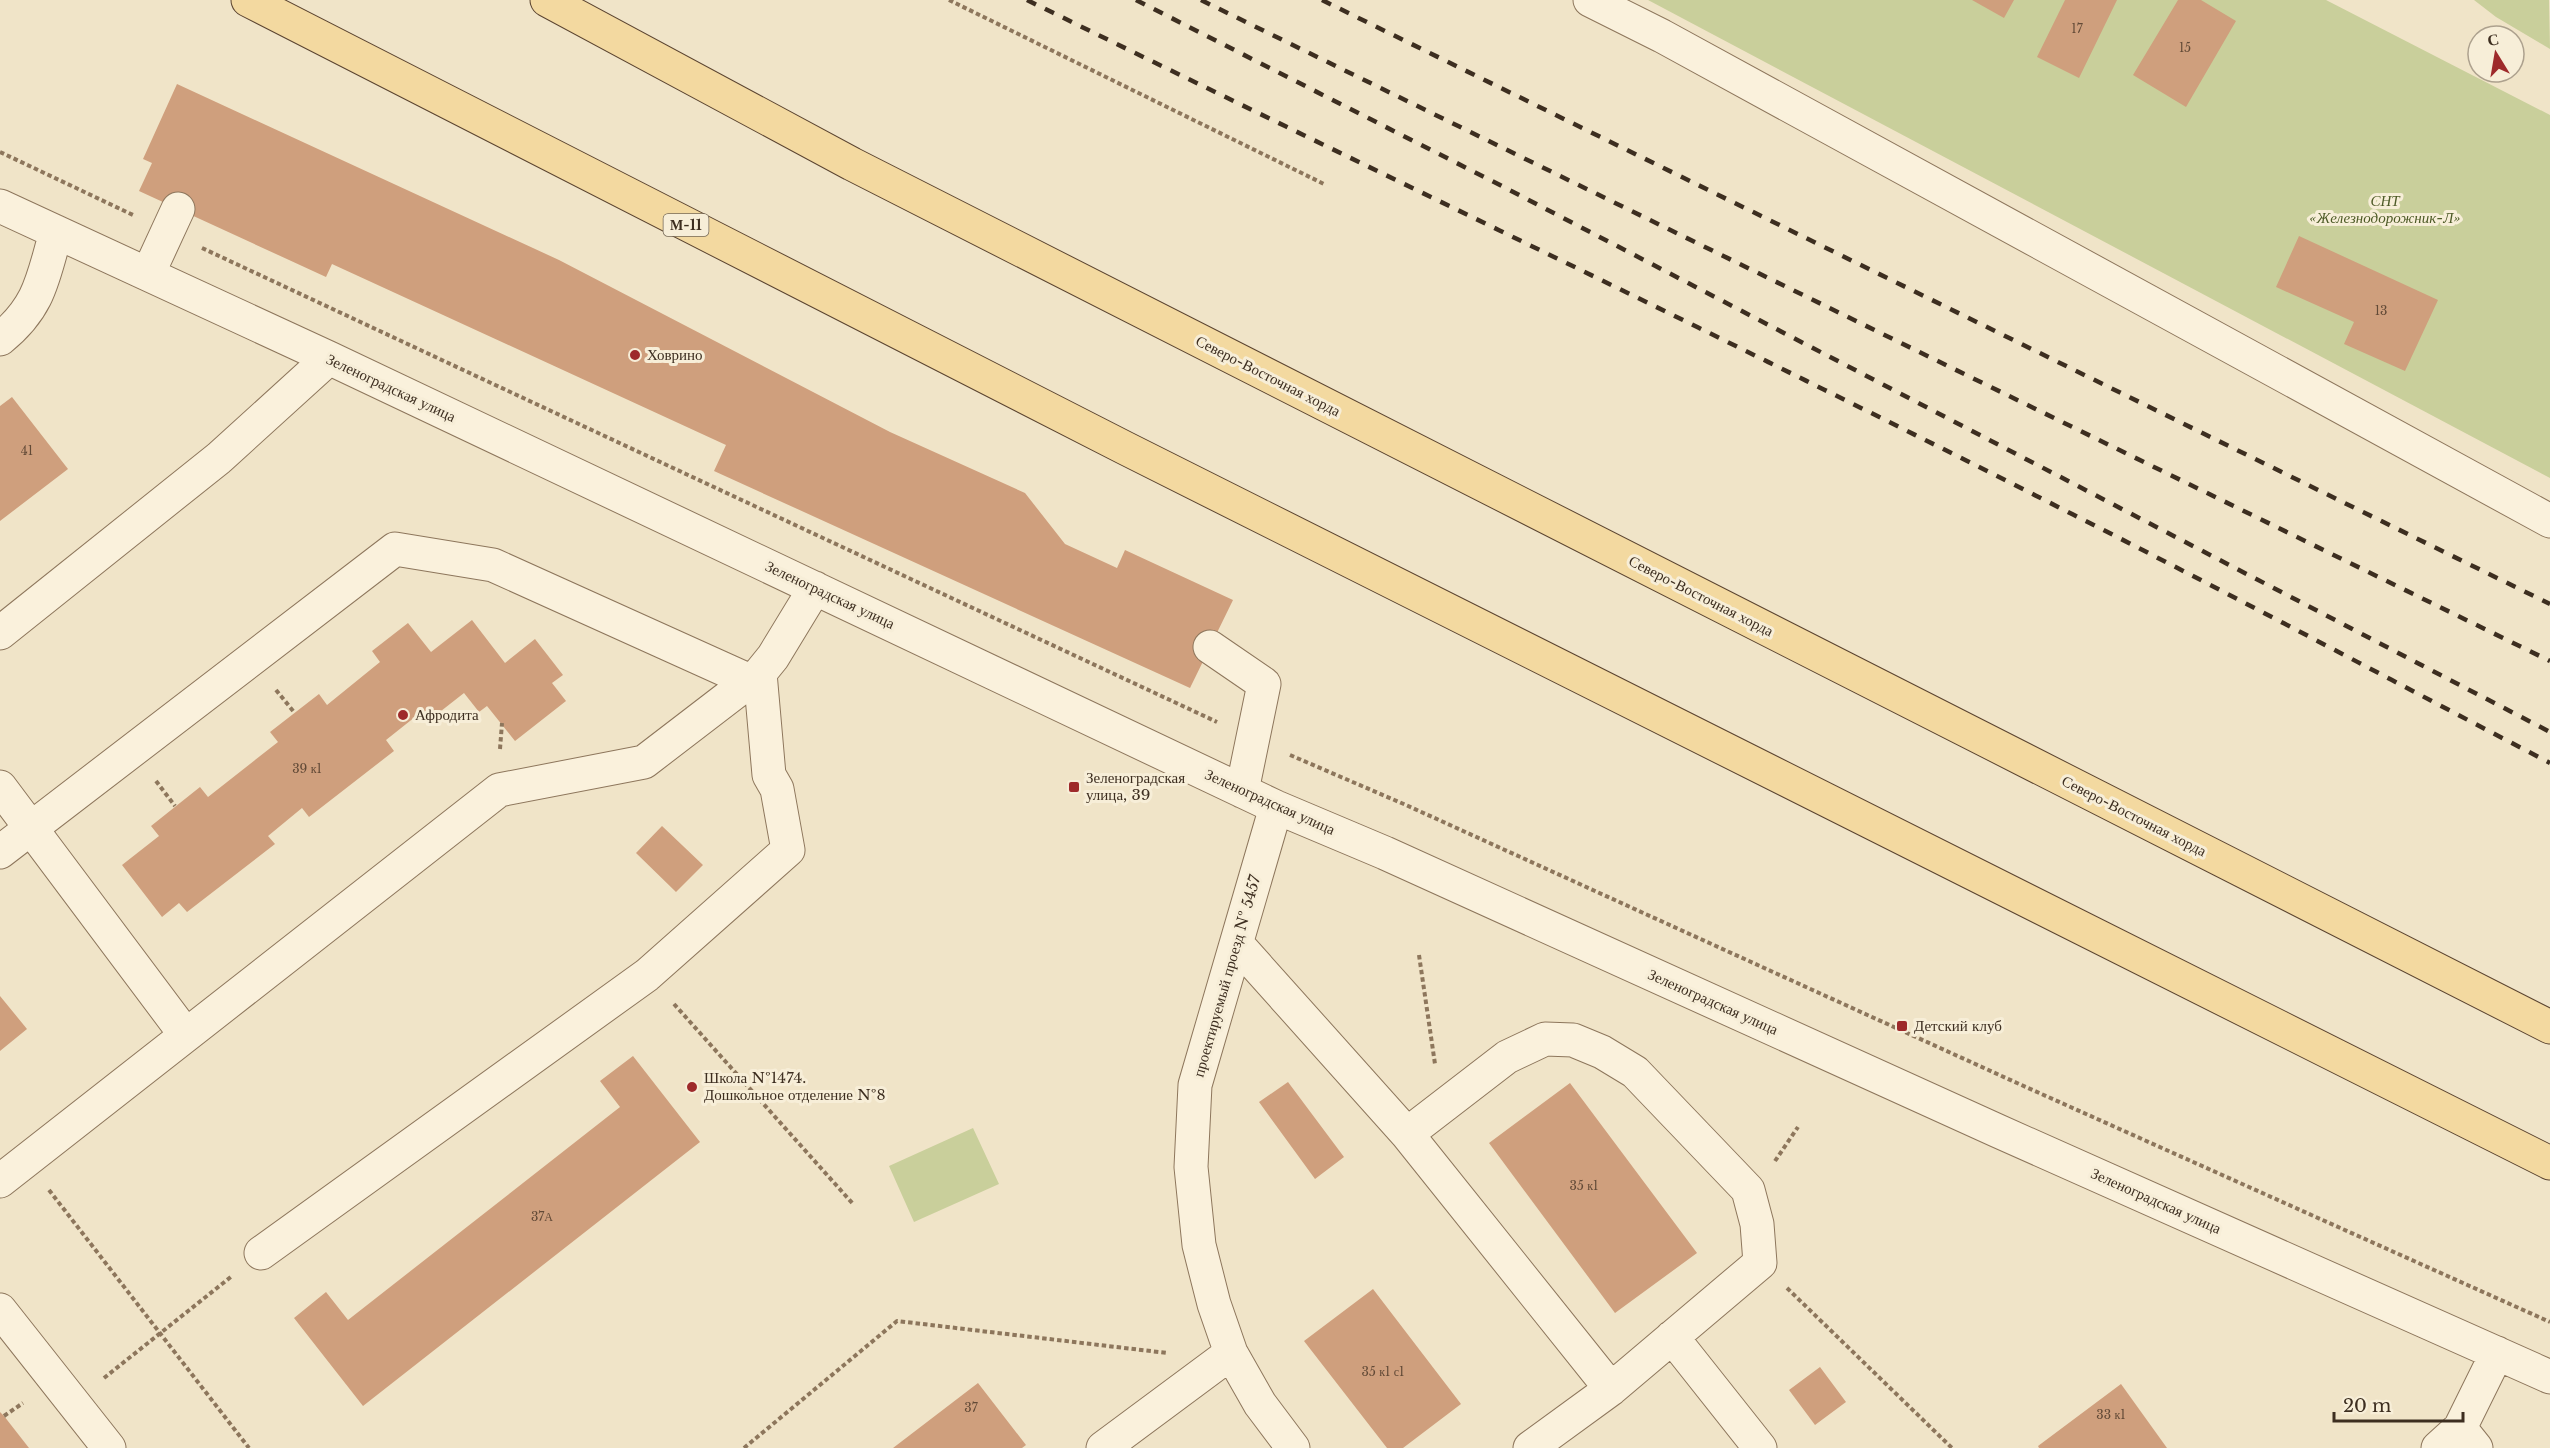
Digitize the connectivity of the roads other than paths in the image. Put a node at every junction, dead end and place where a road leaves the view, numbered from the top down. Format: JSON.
{"nodes":[{"id":1,"x":249,"y":0,"type":"edge"},
{"id":2,"x":547,"y":0,"type":"edge"},
{"id":3,"x":1590,"y":0,"type":"edge"},
{"id":4,"x":0,"y":206,"type":"edge"},
{"id":5,"x":178,"y":209,"type":"dead end"},
{"id":6,"x":56,"y":232,"type":"junction"},
{"id":7,"x":148,"y":274,"type":"junction"},
{"id":8,"x":0,"y":339,"type":"edge"},
{"id":9,"x":329,"y":358,"type":"junction"},
{"id":10,"x":2550,"y":521,"type":"edge"},
{"id":11,"x":815,"y":588,"type":"junction"},
{"id":12,"x":0,"y":633,"type":"edge"},
{"id":13,"x":1210,"y":646,"type":"dead end"},
{"id":14,"x":755,"y":677,"type":"junction"},
{"id":15,"x":0,"y":787,"type":"edge"},
{"id":16,"x":1242,"y":791,"type":"junction"},
{"id":17,"x":1276,"y":807,"type":"junction"},
{"id":18,"x":31,"y":828,"type":"junction"},
{"id":19,"x":0,"y":852,"type":"edge"},
{"id":20,"x":1237,"y":944,"type":"junction"},
{"id":21,"x":2550,"y":1027,"type":"edge"},
{"id":22,"x":185,"y":1034,"type":"junction"},
{"id":23,"x":1407,"y":1134,"type":"junction"},
{"id":24,"x":2550,"y":1163,"type":"edge"},
{"id":25,"x":0,"y":1181,"type":"edge"},
{"id":26,"x":261,"y":1253,"type":"road end"},
{"id":27,"x":0,"y":1310,"type":"edge"},
{"id":28,"x":1672,"y":1337,"type":"junction"},
{"id":29,"x":1231,"y":1353,"type":"junction"},
{"id":30,"x":2497,"y":1353,"type":"junction"},
{"id":31,"x":2550,"y":1377,"type":"edge"},
{"id":32,"x":1611,"y":1389,"type":"junction"},
{"id":33,"x":2458,"y":1441,"type":"edge"},
{"id":34,"x":109,"y":1448,"type":"edge"},
{"id":35,"x":1103,"y":1448,"type":"edge"},
{"id":36,"x":1293,"y":1448,"type":"edge"},
{"id":37,"x":1530,"y":1448,"type":"edge"},
{"id":38,"x":1760,"y":1448,"type":"edge"}],
"edges":[{"from":1,"to":24,"type":"main road","number":"М-11"},
{"from":2,"to":21,"type":"main road","name":"Северо-Восточная хорда"},
{"from":3,"to":10,"type":"street"},
{"from":4,"to":6,"type":"street","name":"Зеленоградская улица"},
{"from":5,"to":7,"type":"street"},
{"from":6,"to":7,"type":"street","name":"Зеленоградская улица"},
{"from":6,"to":8,"type":"street"},
{"from":7,"to":9,"type":"street","name":"Зеленоградская улица"},
{"from":9,"to":11,"type":"street","name":"Зеленоградская улица"},
{"from":9,"to":12,"type":"street"},
{"from":11,"to":14,"type":"street"},
{"from":11,"to":16,"type":"street","name":"Зеленоградская улица"},
{"from":13,"to":16,"type":"street"},
{"from":14,"to":18,"type":"street"},
{"from":14,"to":22,"type":"street"},
{"from":14,"to":26,"type":"street"},
{"from":15,"to":18,"type":"street"},
{"from":16,"to":17,"type":"street","name":"Зеленоградская улица"},
{"from":17,"to":20,"type":"street","name":"проектируемый проезд № 5457"},
{"from":17,"to":30,"type":"street","name":"Зеленоградская улица"},
{"from":18,"to":19,"type":"street"},
{"from":18,"to":22,"type":"street"},
{"from":20,"to":23,"type":"street"},
{"from":20,"to":29,"type":"street","name":"проектируемый проезд № 5457"},
{"from":22,"to":25,"type":"street"},
{"from":23,"to":28,"type":"street"},
{"from":23,"to":32,"type":"street"},
{"from":27,"to":34,"type":"street"},
{"from":28,"to":32,"type":"street"},
{"from":28,"to":38,"type":"street"},
{"from":29,"to":35,"type":"street"},
{"from":29,"to":36,"type":"street","name":"проектируемый проезд № 5457"},
{"from":30,"to":31,"type":"street","name":"Зеленоградская улица"},
{"from":30,"to":33,"type":"street"},
{"from":32,"to":37,"type":"street"}]}
